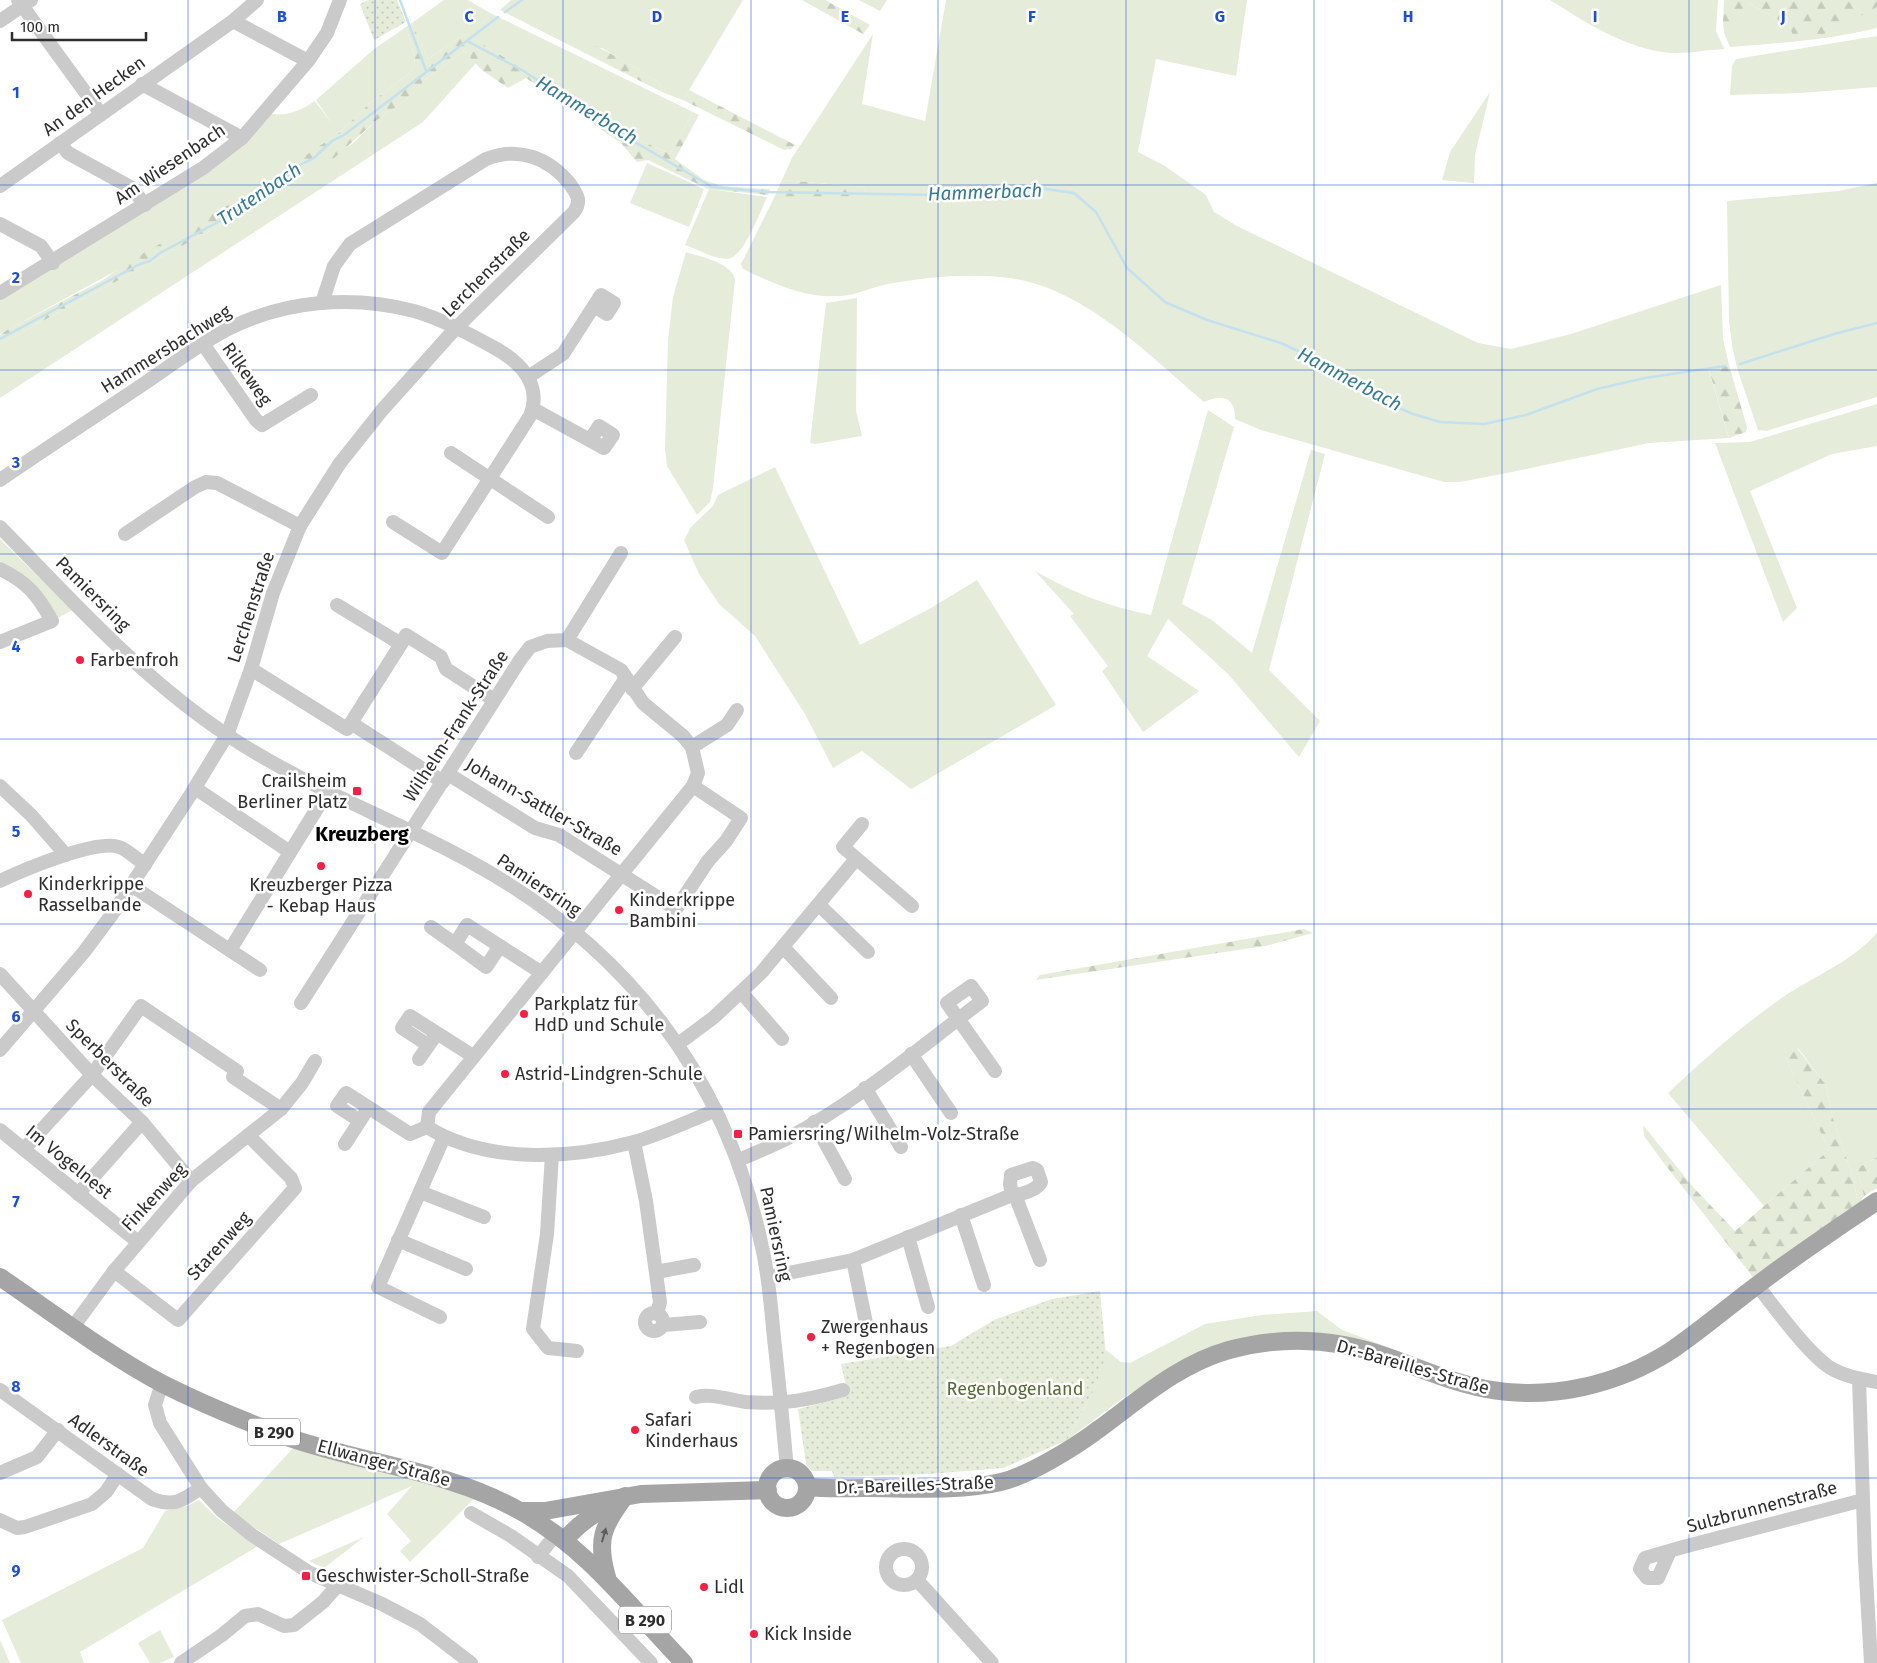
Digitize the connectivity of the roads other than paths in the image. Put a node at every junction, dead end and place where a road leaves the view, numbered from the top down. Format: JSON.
{"nodes":[{"id":1,"x":257,"y":0,"type":"edge"},
{"id":2,"x":340,"y":0,"type":"edge"},
{"id":3,"x":23,"y":2,"type":"edge"},
{"id":4,"x":0,"y":21,"type":"edge"},
{"id":5,"x":233,"y":21,"type":"junction"},
{"id":6,"x":308,"y":61,"type":"junction"},
{"id":7,"x":142,"y":84,"type":"junction"},
{"id":8,"x":101,"y":114,"type":"junction"},
{"id":9,"x":242,"y":138,"type":"junction"},
{"id":10,"x":60,"y":143,"type":"junction"},
{"id":11,"x":0,"y":186,"type":"edge"},
{"id":12,"x":145,"y":205,"type":"junction"},
{"id":13,"x":0,"y":224,"type":"edge"},
{"id":14,"x":53,"y":262,"type":"junction"},
{"id":15,"x":0,"y":293,"type":"edge"},
{"id":16,"x":322,"y":303,"type":"junction"},
{"id":17,"x":594,"y":306,"type":"dead end"},
{"id":18,"x":456,"y":329,"type":"junction"},
{"id":19,"x":203,"y":344,"type":"junction"},
{"id":20,"x":528,"y":377,"type":"junction"},
{"id":21,"x":311,"y":395,"type":"dead end"},
{"id":22,"x":533,"y":409,"type":"junction"},
{"id":23,"x":591,"y":439,"type":"dead end"},
{"id":24,"x":451,"y":453,"type":"dead end"},
{"id":25,"x":490,"y":479,"type":"junction"},
{"id":26,"x":0,"y":480,"type":"edge"},
{"id":27,"x":548,"y":517,"type":"dead end"},
{"id":28,"x":392,"y":522,"type":"dead end"},
{"id":29,"x":300,"y":526,"type":"junction"},
{"id":30,"x":0,"y":527,"type":"edge"},
{"id":31,"x":125,"y":534,"type":"dead end"},
{"id":32,"x":621,"y":553,"type":"dead end"},
{"id":33,"x":0,"y":569,"type":"edge"},
{"id":34,"x":337,"y":605,"type":"dead end"},
{"id":35,"x":675,"y":637,"type":"dead end"},
{"id":36,"x":2,"y":638,"type":"edge"},
{"id":37,"x":567,"y":640,"type":"junction"},
{"id":38,"x":401,"y":644,"type":"junction"},
{"id":39,"x":251,"y":669,"type":"junction"},
{"id":40,"x":629,"y":684,"type":"junction"},
{"id":41,"x":494,"y":700,"type":"junction"},
{"id":42,"x":737,"y":710,"type":"dead end"},
{"id":43,"x":351,"y":723,"type":"junction"},
{"id":44,"x":227,"y":735,"type":"junction"},
{"id":45,"x":692,"y":747,"type":"junction"},
{"id":46,"x":576,"y":753,"type":"dead end"},
{"id":47,"x":445,"y":778,"type":"junction"},
{"id":48,"x":0,"y":786,"type":"edge"},
{"id":49,"x":692,"y":786,"type":"junction"},
{"id":50,"x":195,"y":788,"type":"junction"},
{"id":51,"x":318,"y":807,"type":"dead end"},
{"id":52,"x":862,"y":824,"type":"dead end"},
{"id":53,"x":410,"y":832,"type":"junction"},
{"id":54,"x":290,"y":852,"type":"junction"},
{"id":55,"x":66,"y":855,"type":"junction"},
{"id":56,"x":856,"y":859,"type":"junction"},
{"id":57,"x":145,"y":865,"type":"junction"},
{"id":58,"x":621,"y":874,"type":"junction"},
{"id":59,"x":0,"y":881,"type":"edge"},
{"id":60,"x":132,"y":886,"type":"junction"},
{"id":61,"x":819,"y":905,"type":"junction"},
{"id":62,"x":912,"y":906,"type":"dead end"},
{"id":63,"x":431,"y":927,"type":"dead end"},
{"id":64,"x":575,"y":932,"type":"junction"},
{"id":65,"x":455,"y":944,"type":"junction"},
{"id":66,"x":500,"y":946,"type":"junction"},
{"id":67,"x":784,"y":948,"type":"junction"},
{"id":68,"x":230,"y":950,"type":"junction"},
{"id":69,"x":868,"y":952,"type":"dead end"},
{"id":70,"x":260,"y":970,"type":"dead end"},
{"id":71,"x":542,"y":973,"type":"junction"},
{"id":72,"x":0,"y":974,"type":"edge"},
{"id":73,"x":741,"y":992,"type":"junction"},
{"id":74,"x":831,"y":998,"type":"dead end"},
{"id":75,"x":301,"y":1003,"type":"dead end"},
{"id":76,"x":33,"y":1012,"type":"junction"},
{"id":77,"x":436,"y":1033,"type":"junction"},
{"id":78,"x":782,"y":1039,"type":"dead end"},
{"id":79,"x":678,"y":1044,"type":"junction"},
{"id":80,"x":428,"y":1045,"type":"junction"},
{"id":81,"x":0,"y":1050,"type":"edge"},
{"id":82,"x":911,"y":1054,"type":"junction"},
{"id":83,"x":473,"y":1056,"type":"junction"},
{"id":84,"x":419,"y":1059,"type":"dead end"},
{"id":85,"x":315,"y":1061,"type":"dead end"},
{"id":86,"x":996,"y":1072,"type":"dead end"},
{"id":87,"x":92,"y":1075,"type":"junction"},
{"id":88,"x":865,"y":1088,"type":"junction"},
{"id":89,"x":369,"y":1108,"type":"junction"},
{"id":90,"x":281,"y":1109,"type":"junction"},
{"id":91,"x":716,"y":1110,"type":"junction"},
{"id":92,"x":951,"y":1113,"type":"dead end"},
{"id":93,"x":360,"y":1121,"type":"junction"},
{"id":94,"x":142,"y":1122,"type":"junction"},
{"id":95,"x":814,"y":1122,"type":"junction"},
{"id":96,"x":427,"y":1127,"type":"junction"},
{"id":97,"x":0,"y":1130,"type":"edge"},
{"id":98,"x":249,"y":1136,"type":"junction"},
{"id":99,"x":444,"y":1137,"type":"junction"},
{"id":100,"x":634,"y":1142,"type":"junction"},
{"id":101,"x":345,"y":1144,"type":"dead end"},
{"id":102,"x":901,"y":1147,"type":"dead end"},
{"id":103,"x":24,"y":1149,"type":"junction"},
{"id":104,"x":552,"y":1155,"type":"junction"},
{"id":105,"x":739,"y":1160,"type":"junction"},
{"id":106,"x":846,"y":1179,"type":"dead end"},
{"id":107,"x":191,"y":1181,"type":"junction"},
{"id":108,"x":420,"y":1192,"type":"junction"},
{"id":109,"x":78,"y":1194,"type":"junction"},
{"id":110,"x":1877,"y":1201,"type":"edge"},
{"id":111,"x":961,"y":1215,"type":"junction"},
{"id":112,"x":484,"y":1218,"type":"dead end"},
{"id":113,"x":908,"y":1237,"type":"junction"},
{"id":114,"x":398,"y":1240,"type":"junction"},
{"id":115,"x":138,"y":1242,"type":"junction"},
{"id":116,"x":853,"y":1260,"type":"junction"},
{"id":117,"x":1040,"y":1260,"type":"dead end"},
{"id":118,"x":694,"y":1265,"type":"dead end"},
{"id":119,"x":466,"y":1270,"type":"dead end"},
{"id":120,"x":114,"y":1271,"type":"junction"},
{"id":121,"x":656,"y":1272,"type":"junction"},
{"id":122,"x":0,"y":1277,"type":"edge"},
{"id":123,"x":768,"y":1277,"type":"junction"},
{"id":124,"x":984,"y":1285,"type":"dead end"},
{"id":125,"x":1757,"y":1285,"type":"junction"},
{"id":126,"x":928,"y":1307,"type":"dead end"},
{"id":127,"x":440,"y":1317,"type":"dead end"},
{"id":128,"x":700,"y":1322,"type":"dead end"},
{"id":129,"x":866,"y":1323,"type":"dead end"},
{"id":130,"x":73,"y":1327,"type":"junction"},
{"id":131,"x":577,"y":1351,"type":"dead end"},
{"id":132,"x":1859,"y":1379,"type":"junction"},
{"id":133,"x":1877,"y":1382,"type":"edge"},
{"id":134,"x":162,"y":1384,"type":"junction"},
{"id":135,"x":0,"y":1390,"type":"edge"},
{"id":136,"x":843,"y":1390,"type":"dead end"},
{"id":137,"x":696,"y":1397,"type":"dead end"},
{"id":138,"x":781,"y":1404,"type":"junction"},
{"id":139,"x":58,"y":1430,"type":"junction"},
{"id":140,"x":787,"y":1469,"type":"junction"},
{"id":141,"x":0,"y":1473,"type":"edge"},
{"id":142,"x":118,"y":1474,"type":"junction"},
{"id":143,"x":201,"y":1488,"type":"junction"},
{"id":144,"x":807,"y":1488,"type":"junction"},
{"id":145,"x":768,"y":1490,"type":"junction"},
{"id":146,"x":624,"y":1496,"type":"junction"},
{"id":147,"x":601,"y":1500,"type":"junction"},
{"id":148,"x":1863,"y":1500,"type":"junction"},
{"id":149,"x":520,"y":1511,"type":"junction"},
{"id":150,"x":471,"y":1514,"type":"dead end"},
{"id":151,"x":0,"y":1520,"type":"edge"},
{"id":152,"x":560,"y":1537,"type":"junction"},
{"id":153,"x":1670,"y":1551,"type":"dead end"},
{"id":154,"x":538,"y":1557,"type":"junction"},
{"id":155,"x":607,"y":1578,"type":"junction"},
{"id":156,"x":917,"y":1580,"type":"dead end"},
{"id":157,"x":339,"y":1584,"type":"junction"},
{"id":158,"x":181,"y":1663,"type":"edge"},
{"id":159,"x":471,"y":1663,"type":"edge"},
{"id":160,"x":651,"y":1663,"type":"edge"},
{"id":161,"x":684,"y":1663,"type":"edge"},
{"id":162,"x":992,"y":1663,"type":"edge"},
{"id":163,"x":1872,"y":1663,"type":"edge"}],
"edges":[{"from":1,"to":5,"type":"street","name":"An den Hecken"},
{"from":2,"to":6,"type":"street","name":"Am Wiesenbach"},
{"from":3,"to":4,"type":"street"},
{"from":3,"to":8,"type":"street"},
{"from":5,"to":6,"type":"street"},
{"from":5,"to":7,"type":"street","name":"An den Hecken"},
{"from":6,"to":9,"type":"street","name":"Am Wiesenbach"},
{"from":7,"to":8,"type":"street","name":"An den Hecken"},
{"from":7,"to":9,"type":"street"},
{"from":8,"to":10,"type":"street","name":"An den Hecken"},
{"from":9,"to":12,"type":"street","name":"Am Wiesenbach"},
{"from":10,"to":11,"type":"street","name":"An den Hecken"},
{"from":10,"to":12,"type":"street"},
{"from":12,"to":14,"type":"street","name":"Am Wiesenbach"},
{"from":13,"to":14,"type":"street"},
{"from":14,"to":15,"type":"street","name":"Am Wiesenbach"},
{"from":16,"to":18,"type":"street","name":"Hammersbachweg"},
{"from":16,"to":18,"type":"street","name":"Lerchenstraße"},
{"from":16,"to":19,"type":"street","name":"Hammersbachweg"},
{"from":17,"to":20,"type":"street"},
{"from":18,"to":20,"type":"street","name":"Hammersbachweg"},
{"from":18,"to":29,"type":"street","name":"Lerchenstraße"},
{"from":19,"to":21,"type":"street","name":"Rilkeweg"},
{"from":19,"to":26,"type":"street","name":"Hammersbachweg"},
{"from":20,"to":22,"type":"street"},
{"from":22,"to":23,"type":"street"},
{"from":22,"to":25,"type":"street"},
{"from":24,"to":25,"type":"street"},
{"from":25,"to":27,"type":"street"},
{"from":25,"to":28,"type":"street"},
{"from":29,"to":31,"type":"street"},
{"from":29,"to":39,"type":"street","name":"Lerchenstraße"},
{"from":30,"to":44,"type":"street","name":"Pamiersring"},
{"from":32,"to":37,"type":"street"},
{"from":33,"to":36,"type":"street"},
{"from":34,"to":38,"type":"street"},
{"from":35,"to":40,"type":"street"},
{"from":37,"to":40,"type":"street"},
{"from":37,"to":41,"type":"street","name":"Wilhelm-Frank-Straße"},
{"from":38,"to":41,"type":"street"},
{"from":38,"to":43,"type":"street"},
{"from":39,"to":43,"type":"street"},
{"from":39,"to":44,"type":"street","name":"Lerchenstraße"},
{"from":40,"to":45,"type":"street"},
{"from":40,"to":46,"type":"street"},
{"from":41,"to":47,"type":"street","name":"Wilhelm-Frank-Straße"},
{"from":42,"to":45,"type":"street"},
{"from":43,"to":47,"type":"street","name":"Johann-Sattler-Straße"},
{"from":44,"to":50,"type":"street","name":"Lerchenstraße"},
{"from":44,"to":53,"type":"street","name":"Pamiersring"},
{"from":45,"to":49,"type":"street"},
{"from":47,"to":53,"type":"street","name":"Wilhelm-Frank-Straße"},
{"from":47,"to":58,"type":"street","name":"Johann-Sattler-Straße"},
{"from":48,"to":55,"type":"street"},
{"from":49,"to":58,"type":"street"},
{"from":49,"to":58,"type":"street","name":"Johann-Sattler-Straße"},
{"from":50,"to":54,"type":"street"},
{"from":50,"to":57,"type":"street","name":"Lerchenstraße"},
{"from":51,"to":54,"type":"street"},
{"from":52,"to":56,"type":"street"},
{"from":53,"to":64,"type":"street","name":"Pamiersring"},
{"from":53,"to":75,"type":"street","name":"Wilhelm-Frank-Straße"},
{"from":54,"to":68,"type":"street"},
{"from":55,"to":57,"type":"street"},
{"from":55,"to":59,"type":"street"},
{"from":56,"to":61,"type":"street"},
{"from":56,"to":62,"type":"street"},
{"from":57,"to":60,"type":"street","name":"Lerchenstraße"},
{"from":58,"to":64,"type":"street"},
{"from":60,"to":68,"type":"street"},
{"from":60,"to":76,"type":"street","name":"Lerchenstraße"},
{"from":61,"to":67,"type":"street"},
{"from":61,"to":69,"type":"street"},
{"from":63,"to":65,"type":"street"},
{"from":64,"to":71,"type":"street"},
{"from":64,"to":79,"type":"street","name":"Pamiersring"},
{"from":65,"to":66,"type":"street"},
{"from":65,"to":66,"type":"street"},
{"from":66,"to":71,"type":"street"},
{"from":67,"to":73,"type":"street"},
{"from":67,"to":74,"type":"street"},
{"from":68,"to":70,"type":"street"},
{"from":71,"to":83,"type":"street"},
{"from":72,"to":76,"type":"street","name":"Sperberstraße"},
{"from":73,"to":78,"type":"street"},
{"from":73,"to":79,"type":"street"},
{"from":76,"to":81,"type":"street","name":"Lerchenstraße"},
{"from":76,"to":87,"type":"street","name":"Sperberstraße"},
{"from":77,"to":80,"type":"street"},
{"from":77,"to":80,"type":"street"},
{"from":77,"to":83,"type":"street"},
{"from":79,"to":91,"type":"street","name":"Pamiersring"},
{"from":80,"to":84,"type":"street"},
{"from":82,"to":86,"type":"street"},
{"from":82,"to":88,"type":"street"},
{"from":82,"to":92,"type":"street"},
{"from":83,"to":96,"type":"street"},
{"from":85,"to":90,"type":"street","name":"Finkenweg"},
{"from":87,"to":90,"type":"street"},
{"from":87,"to":94,"type":"street","name":"Sperberstraße"},
{"from":87,"to":103,"type":"street"},
{"from":88,"to":95,"type":"street"},
{"from":88,"to":102,"type":"street"},
{"from":89,"to":93,"type":"street"},
{"from":89,"to":93,"type":"street"},
{"from":89,"to":96,"type":"street"},
{"from":90,"to":98,"type":"street","name":"Finkenweg"},
{"from":91,"to":100,"type":"street"},
{"from":91,"to":105,"type":"street","name":"Pamiersring"},
{"from":93,"to":101,"type":"street"},
{"from":94,"to":107,"type":"street","name":"Sperberstraße"},
{"from":94,"to":109,"type":"street"},
{"from":95,"to":105,"type":"street"},
{"from":95,"to":106,"type":"street"},
{"from":96,"to":99,"type":"street"},
{"from":97,"to":103,"type":"street","name":"Im Vogelnest"},
{"from":98,"to":107,"type":"street","name":"Finkenweg"},
{"from":98,"to":120,"type":"street","name":"Starenweg"},
{"from":99,"to":104,"type":"street"},
{"from":99,"to":108,"type":"street"},
{"from":100,"to":104,"type":"street"},
{"from":100,"to":121,"type":"street"},
{"from":103,"to":109,"type":"street","name":"Im Vogelnest"},
{"from":104,"to":131,"type":"street"},
{"from":105,"to":123,"type":"street","name":"Pamiersring"},
{"from":107,"to":115,"type":"street","name":"Finkenweg"},
{"from":108,"to":112,"type":"street"},
{"from":108,"to":114,"type":"street"},
{"from":109,"to":115,"type":"street","name":"Im Vogelnest"},
{"from":110,"to":125,"type":"main road","name":"Dr.-Bareilles-Straße"},
{"from":111,"to":113,"type":"street"},
{"from":111,"to":117,"type":"street"},
{"from":111,"to":124,"type":"street"},
{"from":113,"to":116,"type":"street"},
{"from":113,"to":126,"type":"street"},
{"from":114,"to":119,"type":"street"},
{"from":114,"to":127,"type":"street"},
{"from":115,"to":120,"type":"street","name":"Finkenweg"},
{"from":116,"to":123,"type":"street"},
{"from":116,"to":129,"type":"street"},
{"from":118,"to":121,"type":"street"},
{"from":120,"to":130,"type":"street","name":"Finkenweg"},
{"from":121,"to":128,"type":"street"},
{"from":122,"to":130,"type":"main road","name":"Ellwanger Straße","number":"B 290"},
{"from":123,"to":138,"type":"street","name":"Pamiersring"},
{"from":125,"to":132,"type":"street"},
{"from":125,"to":144,"type":"main road","name":"Dr.-Bareilles-Straße"},
{"from":130,"to":134,"type":"main road","name":"Ellwanger Straße","number":"B 290"},
{"from":132,"to":133,"type":"street"},
{"from":132,"to":148,"type":"street","name":"Sulzbrunnenstraße"},
{"from":134,"to":143,"type":"street"},
{"from":134,"to":149,"type":"main road","name":"Ellwanger Straße","number":"B 290"},
{"from":135,"to":139,"type":"street","name":"Adlerstraße"},
{"from":136,"to":138,"type":"street"},
{"from":137,"to":138,"type":"street"},
{"from":138,"to":140,"type":"street","name":"Pamiersring"},
{"from":139,"to":141,"type":"street"},
{"from":139,"to":142,"type":"street","name":"Adlerstraße"},
{"from":140,"to":144,"type":"main road"},
{"from":140,"to":145,"type":"main road"},
{"from":142,"to":143,"type":"street","name":"Adlerstraße"},
{"from":142,"to":151,"type":"street"},
{"from":143,"to":157,"type":"street"},
{"from":144,"to":145,"type":"main road"},
{"from":145,"to":146,"type":"main road"},
{"from":146,"to":147,"type":"main road"},
{"from":146,"to":152,"type":"main road"},
{"from":155,"to":146,"type":"main road","one_way":true},
{"from":147,"to":149,"type":"main road"},
{"from":147,"to":152,"type":"main road"},
{"from":148,"to":153,"type":"street","name":"Sulzbrunnenstraße"},
{"from":148,"to":163,"type":"street","name":"Sulzbrunnenstraße"},
{"from":149,"to":152,"type":"main road","name":"Ellwanger Straße","number":"B 290"},
{"from":150,"to":154,"type":"street"},
{"from":152,"to":154,"type":"street"},
{"from":152,"to":155,"type":"main road","name":"Ellwanger Straße","number":"B 290"},
{"from":154,"to":160,"type":"street"},
{"from":155,"to":161,"type":"main road","name":"Ellwanger Straße","number":"B 290"},
{"from":156,"to":162,"type":"street"},
{"from":157,"to":158,"type":"street"},
{"from":157,"to":159,"type":"street"}]}
